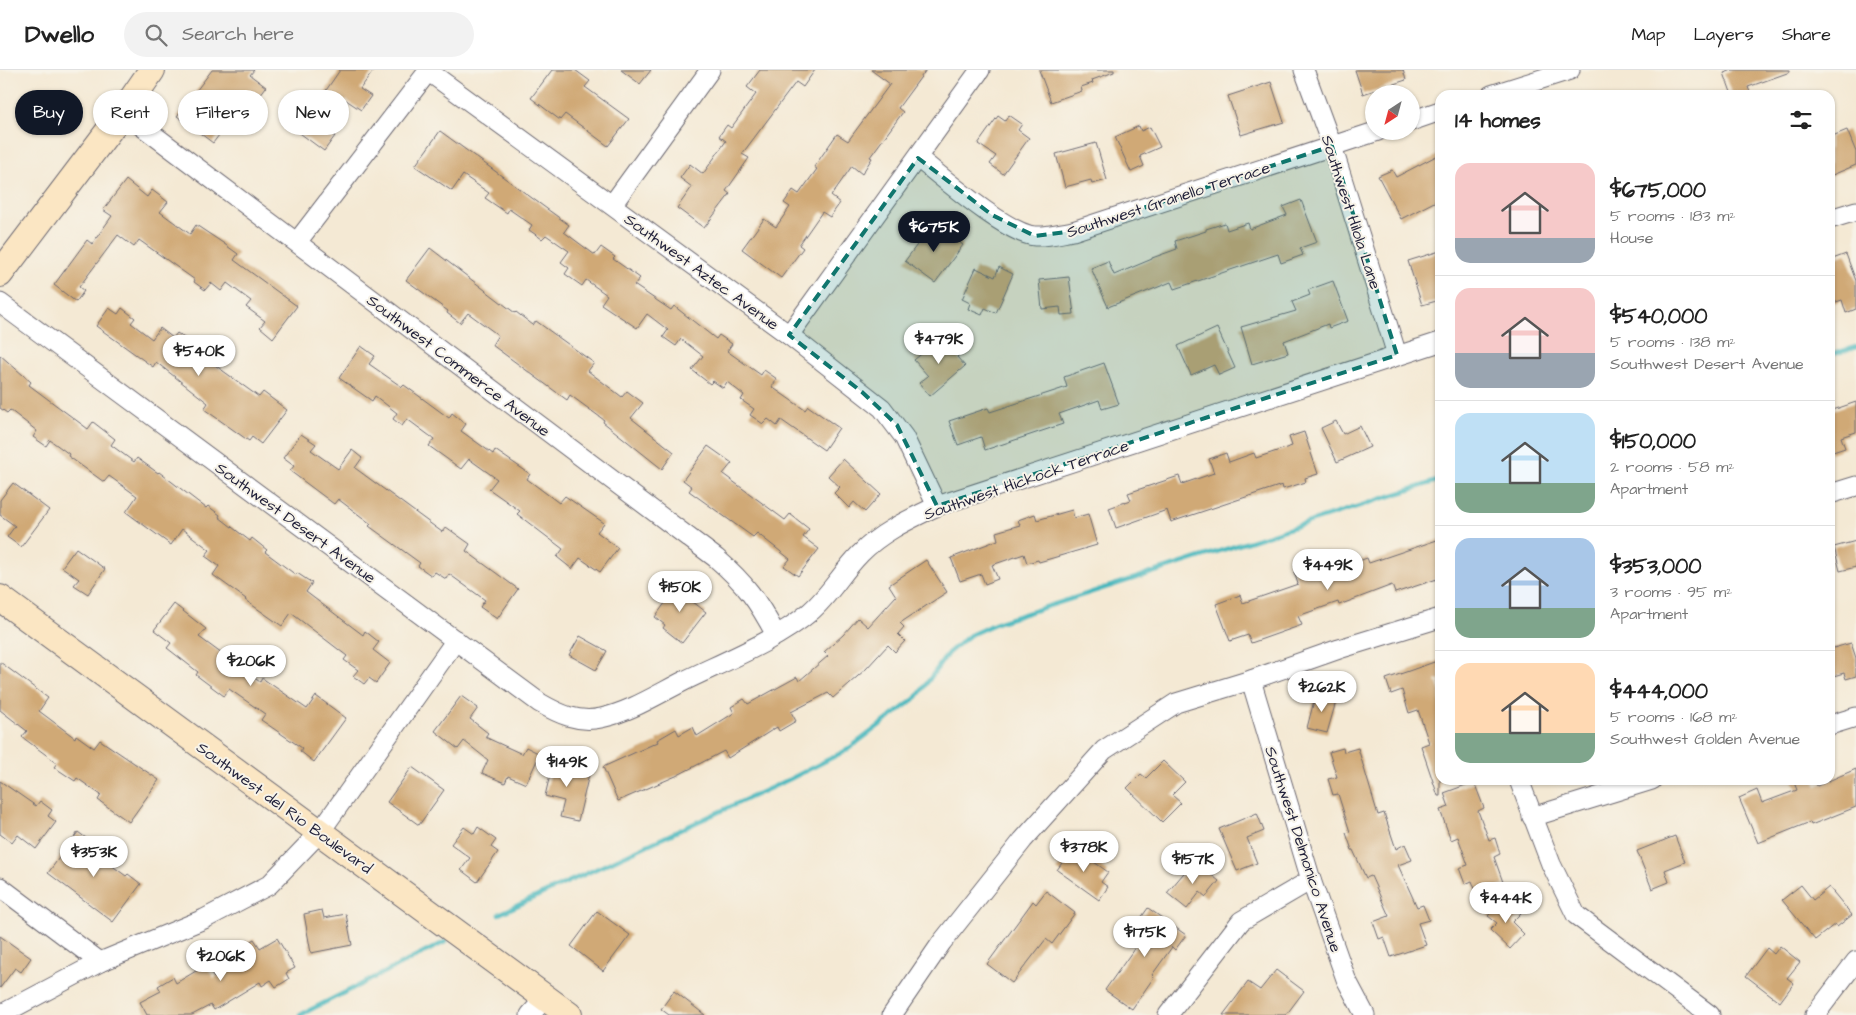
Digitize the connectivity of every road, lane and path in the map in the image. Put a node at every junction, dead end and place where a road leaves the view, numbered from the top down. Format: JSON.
{"nodes":[{"id":1,"x":152,"y":70,"type":"edge"},
{"id":2,"x":428,"y":70,"type":"edge"},
{"id":3,"x":710,"y":70,"type":"edge"},
{"id":4,"x":980,"y":70,"type":"edge"},
{"id":5,"x":1304,"y":70,"type":"edge"},
{"id":6,"x":1570,"y":70,"type":"edge"},
{"id":7,"x":1538,"y":75,"type":"edge"},
{"id":8,"x":138,"y":90,"type":"edge"},
{"id":9,"x":1503,"y":90,"type":"edge"},
{"id":10,"x":1435,"y":114,"type":"edge"},
{"id":11,"x":1420,"y":118,"type":"edge"},
{"id":12,"x":105,"y":135,"type":"edge"},
{"id":13,"x":153,"y":135,"type":"edge"},
{"id":14,"x":1365,"y":135,"type":"edge"},
{"id":15,"x":1332,"y":146,"type":"junction"},
{"id":16,"x":918,"y":158,"type":"junction"},
{"id":17,"x":612,"y":205,"type":"junction"},
{"id":18,"x":1856,"y":211,"type":"edge"},
{"id":19,"x":1835,"y":217,"type":"edge"},
{"id":20,"x":297,"y":242,"type":"junction"},
{"id":21,"x":0,"y":274,"type":"edge"},
{"id":22,"x":0,"y":303,"type":"edge"},
{"id":23,"x":789,"y":335,"type":"junction"},
{"id":24,"x":1435,"y":344,"type":"edge"},
{"id":25,"x":1397,"y":355,"type":"junction"},
{"id":26,"x":1856,"y":486,"type":"edge"},
{"id":27,"x":1835,"y":492,"type":"edge"},
{"id":28,"x":937,"y":506,"type":"junction"},
{"id":29,"x":0,"y":598,"type":"edge"},
{"id":30,"x":1435,"y":620,"type":"edge"},
{"id":31,"x":776,"y":635,"type":"junction"},
{"id":32,"x":456,"y":640,"type":"junction"},
{"id":33,"x":1251,"y":680,"type":"junction"},
{"id":34,"x":1856,"y":717,"type":"edge"},
{"id":35,"x":601,"y":718,"type":"joint"},
{"id":36,"x":1835,"y":723,"type":"edge"},
{"id":37,"x":1521,"y":785,"type":"edge"},
{"id":38,"x":1636,"y":785,"type":"edge"},
{"id":39,"x":1532,"y":817,"type":"junction"},
{"id":40,"x":320,"y":832,"type":"junction"},
{"id":41,"x":1311,"y":880,"type":"junction"},
{"id":42,"x":0,"y":887,"type":"edge"},
{"id":43,"x":1856,"y":961,"type":"edge"},
{"id":44,"x":100,"y":962,"type":"junction"},
{"id":45,"x":538,"y":1006,"type":"edge"},
{"id":46,"x":0,"y":1015,"type":"edge"},
{"id":47,"x":569,"y":1015,"type":"edge"},
{"id":48,"x":892,"y":1015,"type":"edge"},
{"id":49,"x":1168,"y":1015,"type":"edge"},
{"id":50,"x":1365,"y":1015,"type":"edge"},
{"id":51,"x":1710,"y":1015,"type":"edge"},
{"id":52,"x":1815,"y":1015,"type":"edge"}],
"edges":[{"from":1,"to":8,"type":"street"},
{"from":2,"to":17,"type":"street","name":"Southwest Aztec Avenue"},
{"from":2,"to":20,"type":"street"},
{"from":3,"to":17,"type":"street"},
{"from":4,"to":16,"type":"street"},
{"from":5,"to":15,"type":"street","name":"Southwest Hilola Lane"},
{"from":6,"to":7,"type":"street"},
{"from":7,"to":9,"type":"street"},
{"from":10,"to":11,"type":"street"},
{"from":12,"to":21,"type":"street"},
{"from":13,"to":20,"type":"street","name":"Southwest Commerce Avenue"},
{"from":14,"to":15,"type":"street","name":"Southwest Granello Terrace"},
{"from":15,"to":16,"type":"street","name":"Southwest Granello Terrace"},
{"from":15,"to":25,"type":"street","name":"Southwest Hilola Lane"},
{"from":16,"to":23,"type":"street"},
{"from":17,"to":23,"type":"street","name":"Southwest Aztec Avenue"},
{"from":18,"to":19,"type":"street"},
{"from":20,"to":31,"type":"street","name":"Southwest Commerce Avenue"},
{"from":22,"to":32,"type":"street","name":"Southwest Desert Avenue"},
{"from":23,"to":28,"type":"street","name":"Southwest Aztec Avenue"},
{"from":24,"to":25,"type":"street","name":"Southwest Hickock Terrace"},
{"from":25,"to":28,"type":"street","name":"Southwest Hickock Terrace"},
{"from":26,"to":27,"type":"street"},
{"from":28,"to":31,"type":"street","name":"Southwest Hickock Terrace"},
{"from":29,"to":40,"type":"street","name":"Southwest del Rio Boulevard"},
{"from":30,"to":33,"type":"street"},
{"from":31,"to":35,"type":"street","name":"Southwest Hickock Terrace"},
{"from":32,"to":35,"type":"street","name":"Southwest Desert Avenue"},
{"from":32,"to":40,"type":"street"},
{"from":33,"to":41,"type":"street","name":"Southwest Delmonico Avenue"},
{"from":33,"to":48,"type":"street"},
{"from":34,"to":36,"type":"street"},
{"from":37,"to":39,"type":"street"},
{"from":38,"to":39,"type":"street"},
{"from":39,"to":51,"type":"street"},
{"from":40,"to":44,"type":"street"},
{"from":40,"to":45,"type":"street","name":"Southwest del Rio Boulevard"},
{"from":41,"to":49,"type":"street"},
{"from":41,"to":50,"type":"street","name":"Southwest Delmonico Avenue"},
{"from":42,"to":44,"type":"street"},
{"from":43,"to":52,"type":"street"},
{"from":44,"to":46,"type":"street"},
{"from":45,"to":47,"type":"street","name":"Southwest del Rio Boulevard"}]}
